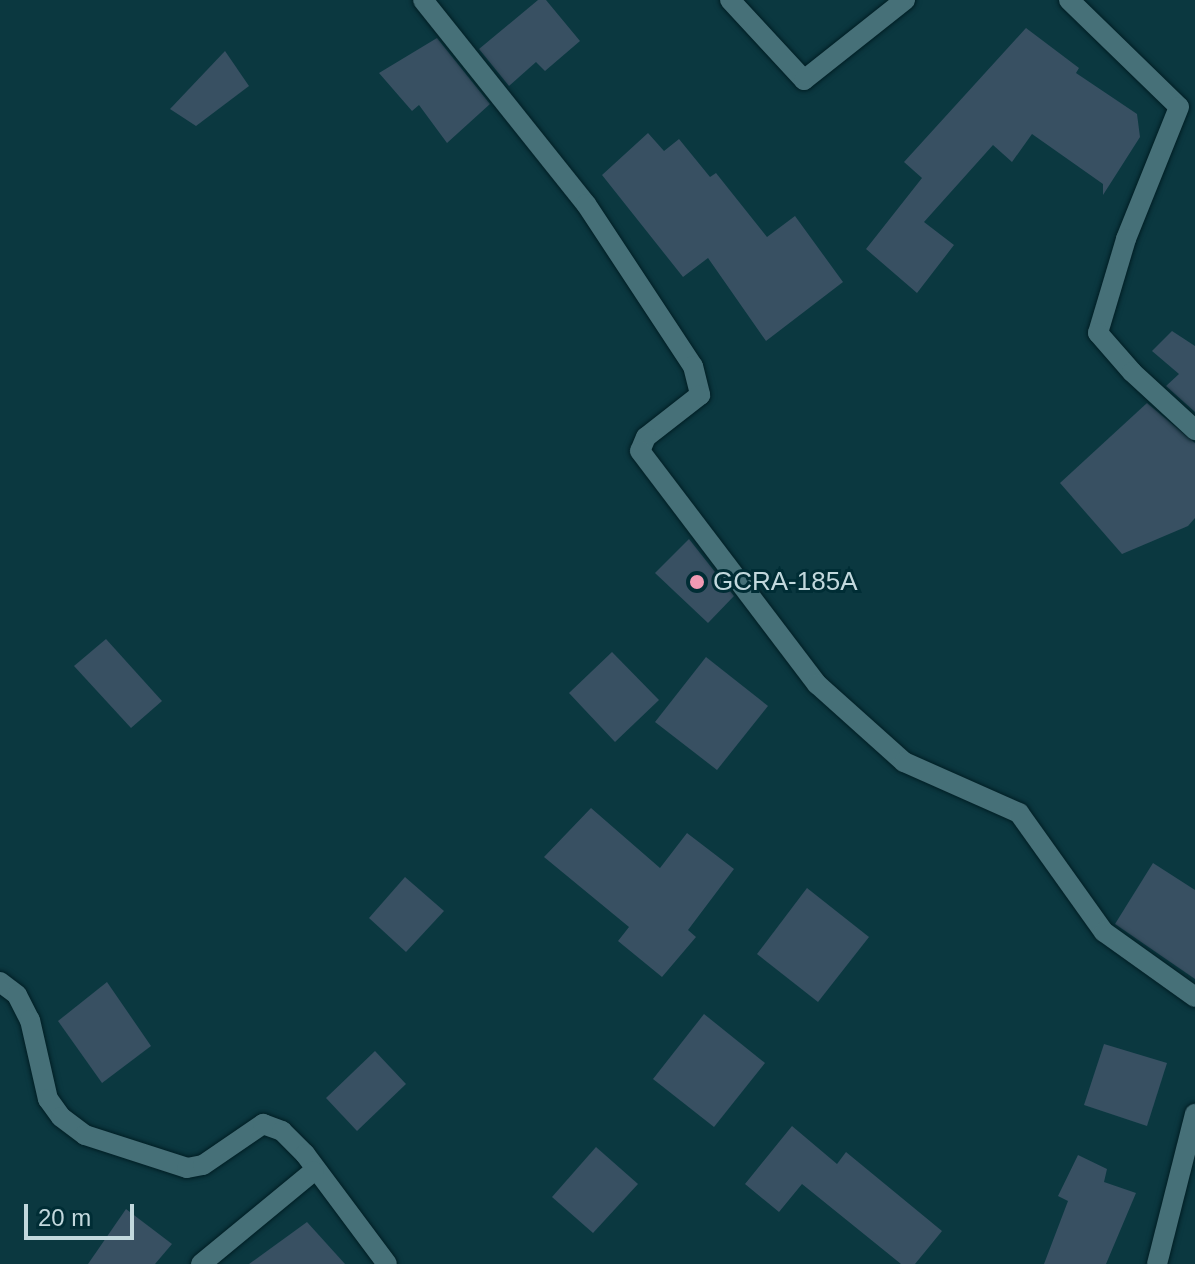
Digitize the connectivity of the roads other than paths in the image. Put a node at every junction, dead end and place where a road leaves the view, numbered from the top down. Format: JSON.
{"nodes":[{"id":1,"x":423,"y":0,"type":"edge"},
{"id":2,"x":731,"y":0,"type":"edge"},
{"id":3,"x":905,"y":0,"type":"edge"},
{"id":4,"x":1069,"y":0,"type":"edge"},
{"id":5,"x":1195,"y":430,"type":"edge"},
{"id":6,"x":0,"y":982,"type":"edge"},
{"id":7,"x":1195,"y":997,"type":"edge"},
{"id":8,"x":1195,"y":1114,"type":"edge"},
{"id":9,"x":314,"y":1171,"type":"junction"},
{"id":10,"x":201,"y":1264,"type":"edge"},
{"id":11,"x":387,"y":1264,"type":"edge"},
{"id":12,"x":1157,"y":1264,"type":"edge"}],
"edges":[{"from":1,"to":7,"type":"street"},
{"from":2,"to":3,"type":"street"},
{"from":4,"to":5,"type":"street"},
{"from":6,"to":9,"type":"street"},
{"from":8,"to":12,"type":"street"},
{"from":9,"to":10,"type":"street"},
{"from":9,"to":11,"type":"street"}]}
